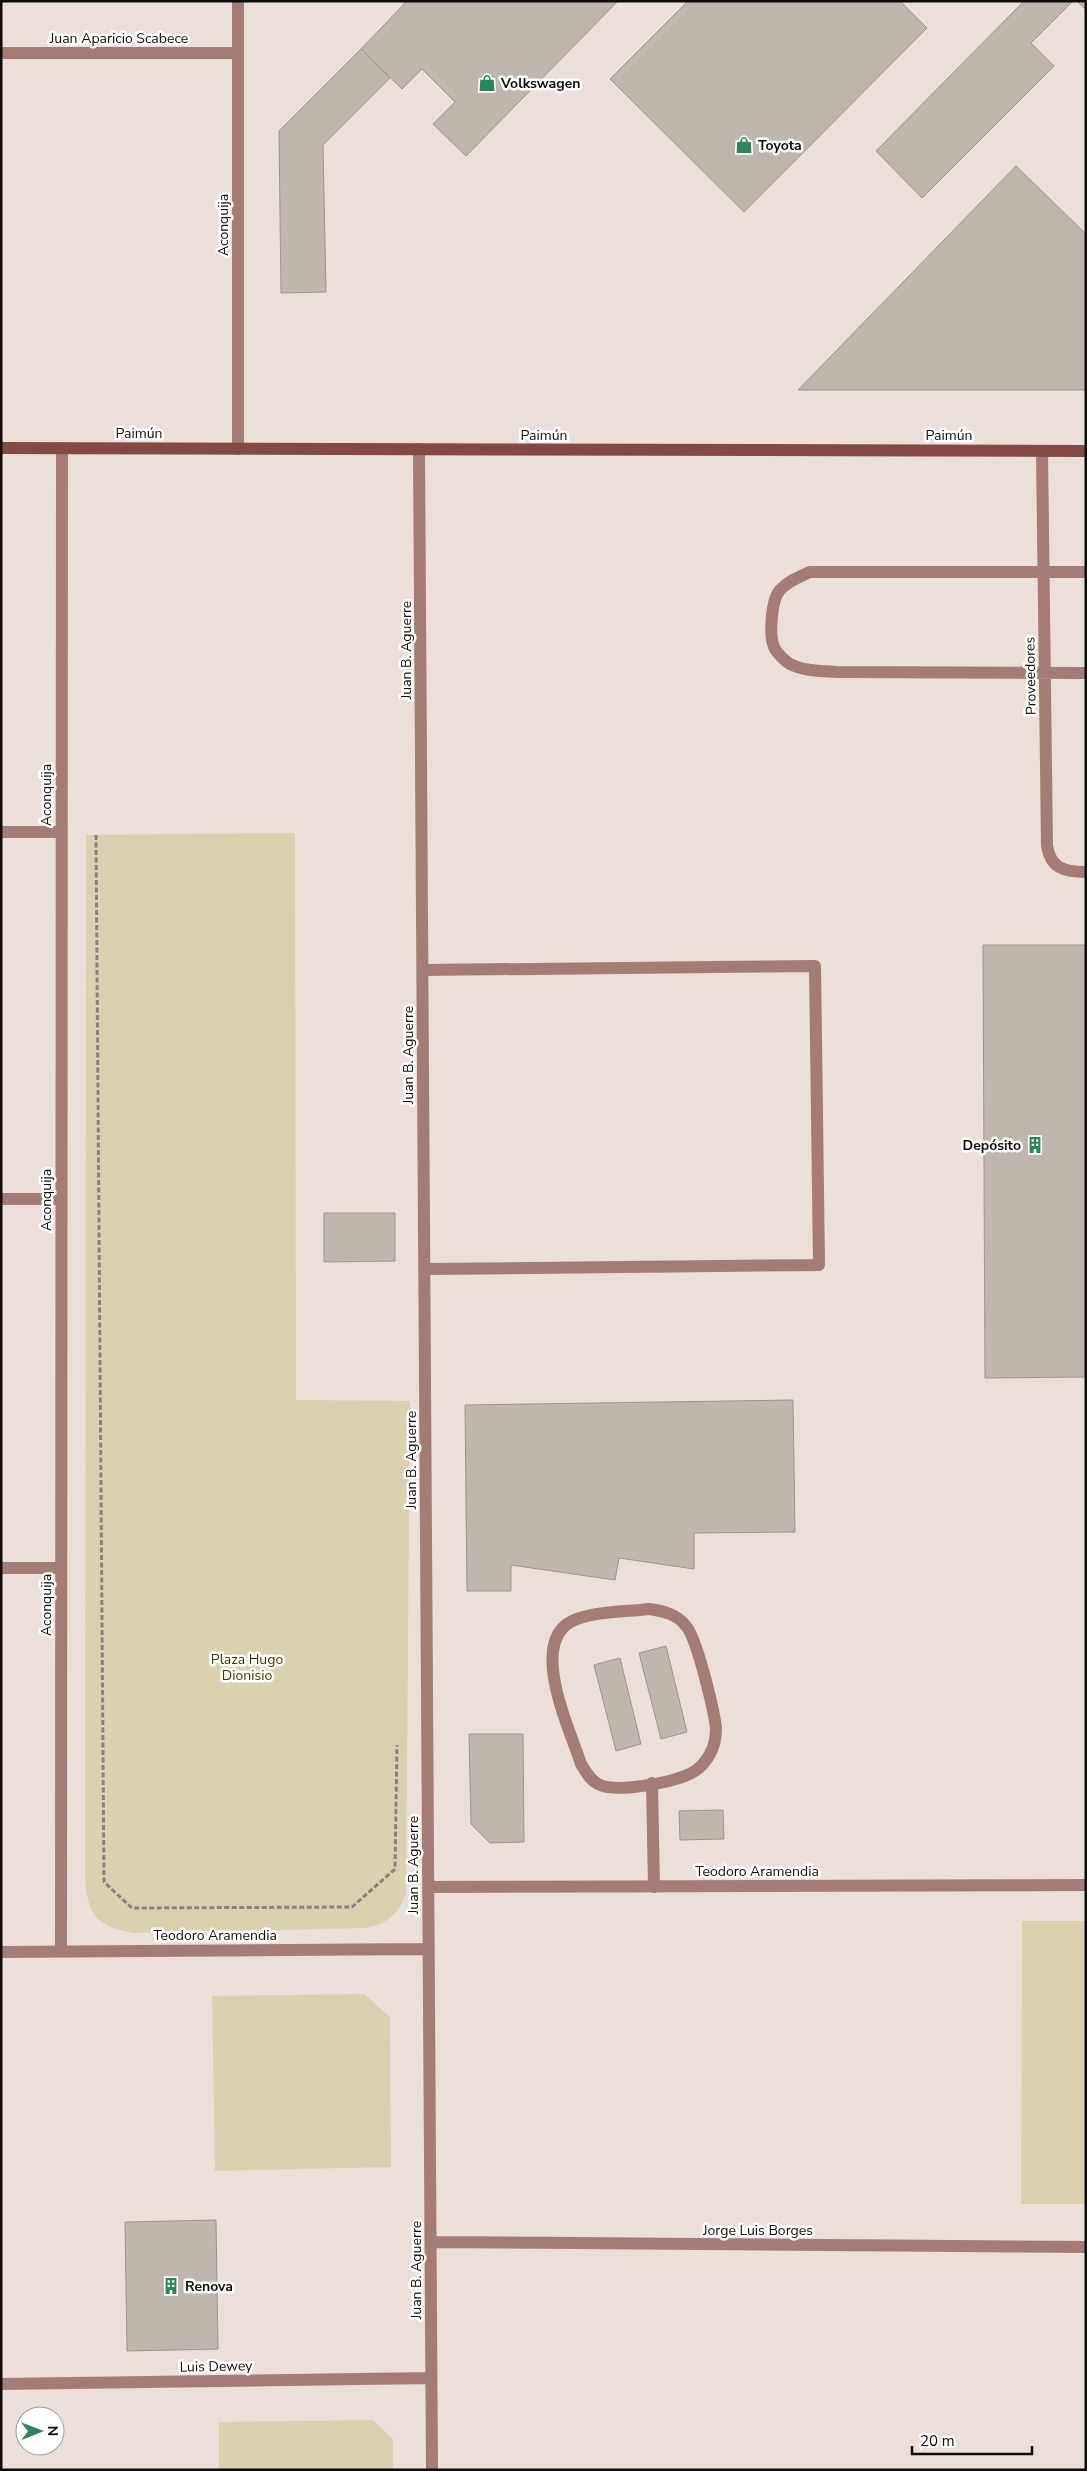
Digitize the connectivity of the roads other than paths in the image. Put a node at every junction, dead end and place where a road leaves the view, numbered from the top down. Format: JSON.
{"nodes":[{"id":1,"x":238,"y":1,"type":"edge"},
{"id":2,"x":1,"y":53,"type":"edge"},
{"id":3,"x":238,"y":53,"type":"junction"},
{"id":4,"x":1,"y":448,"type":"edge"},
{"id":5,"x":62,"y":448,"type":"junction"},
{"id":6,"x":238,"y":448,"type":"junction"},
{"id":7,"x":419,"y":450,"type":"junction"},
{"id":8,"x":1042,"y":450,"type":"junction"},
{"id":9,"x":1086,"y":451,"type":"edge"},
{"id":10,"x":1044,"y":572,"type":"junction"},
{"id":11,"x":1086,"y":572,"type":"edge"},
{"id":12,"x":1045,"y":673,"type":"junction"},
{"id":13,"x":1086,"y":674,"type":"edge"},
{"id":14,"x":1,"y":832,"type":"edge"},
{"id":15,"x":60,"y":832,"type":"junction"},
{"id":16,"x":1086,"y":872,"type":"edge"},
{"id":17,"x":422,"y":970,"type":"junction"},
{"id":18,"x":1,"y":1199,"type":"edge"},
{"id":19,"x":61,"y":1199,"type":"junction"},
{"id":20,"x":424,"y":1269,"type":"junction"},
{"id":21,"x":1,"y":1568,"type":"edge"},
{"id":22,"x":61,"y":1568,"type":"junction"},
{"id":23,"x":652,"y":1783,"type":"junction"},
{"id":24,"x":1086,"y":1885,"type":"edge"},
{"id":25,"x":654,"y":1886,"type":"junction"},
{"id":26,"x":429,"y":1887,"type":"junction"},
{"id":27,"x":429,"y":1949,"type":"junction"},
{"id":28,"x":61,"y":1951,"type":"junction"},
{"id":29,"x":1,"y":1952,"type":"edge"},
{"id":30,"x":431,"y":2242,"type":"junction"},
{"id":31,"x":1086,"y":2247,"type":"edge"},
{"id":32,"x":431,"y":2378,"type":"junction"},
{"id":33,"x":1,"y":2384,"type":"edge"},
{"id":34,"x":432,"y":2470,"type":"edge"}],
"edges":[{"from":1,"to":3,"type":"street","name":"Aconquija"},
{"from":2,"to":3,"type":"street","name":"Juan Aparicio Scabece"},
{"from":3,"to":6,"type":"street","name":"Aconquija"},
{"from":4,"to":5,"type":"street","name":"Paimún"},
{"from":5,"to":6,"type":"street","name":"Paimún"},
{"from":5,"to":15,"type":"street","name":"Aconquija"},
{"from":6,"to":7,"type":"street","name":"Paimún"},
{"from":7,"to":8,"type":"street","name":"Paimún"},
{"from":7,"to":17,"type":"street","name":"Juan B. Aguerre"},
{"from":8,"to":9,"type":"street","name":"Paimún"},
{"from":8,"to":10,"type":"street","name":"Proveedores"},
{"from":10,"to":11,"type":"street"},
{"from":10,"to":12,"type":"street","name":"Proveedores"},
{"from":10,"to":12,"type":"street"},
{"from":12,"to":13,"type":"street"},
{"from":12,"to":16,"type":"street","name":"Proveedores"},
{"from":14,"to":15,"type":"street"},
{"from":15,"to":19,"type":"street","name":"Aconquija"},
{"from":17,"to":20,"type":"street","name":"Juan B. Aguerre"},
{"from":17,"to":20,"type":"street"},
{"from":18,"to":19,"type":"street"},
{"from":19,"to":22,"type":"street","name":"Aconquija"},
{"from":20,"to":26,"type":"street","name":"Juan B. Aguerre"},
{"from":21,"to":22,"type":"street"},
{"from":22,"to":28,"type":"street","name":"Aconquija"},
{"from":23,"to":23,"type":"street"},
{"from":23,"to":25,"type":"street"},
{"from":24,"to":25,"type":"street","name":"Teodoro Aramendia"},
{"from":25,"to":26,"type":"street","name":"Teodoro Aramendia"},
{"from":26,"to":27,"type":"street","name":"Juan B. Aguerre"},
{"from":27,"to":28,"type":"street","name":"Teodoro Aramendia"},
{"from":27,"to":30,"type":"street","name":"Juan B. Aguerre"},
{"from":28,"to":29,"type":"street","name":"Teodoro Aramendia"},
{"from":30,"to":31,"type":"street","name":"Jorge Luis Borges"},
{"from":30,"to":32,"type":"street","name":"Juan B. Aguerre"},
{"from":32,"to":33,"type":"street","name":"Luis Dewey"},
{"from":32,"to":34,"type":"street","name":"Juan B. Aguerre"}]}
